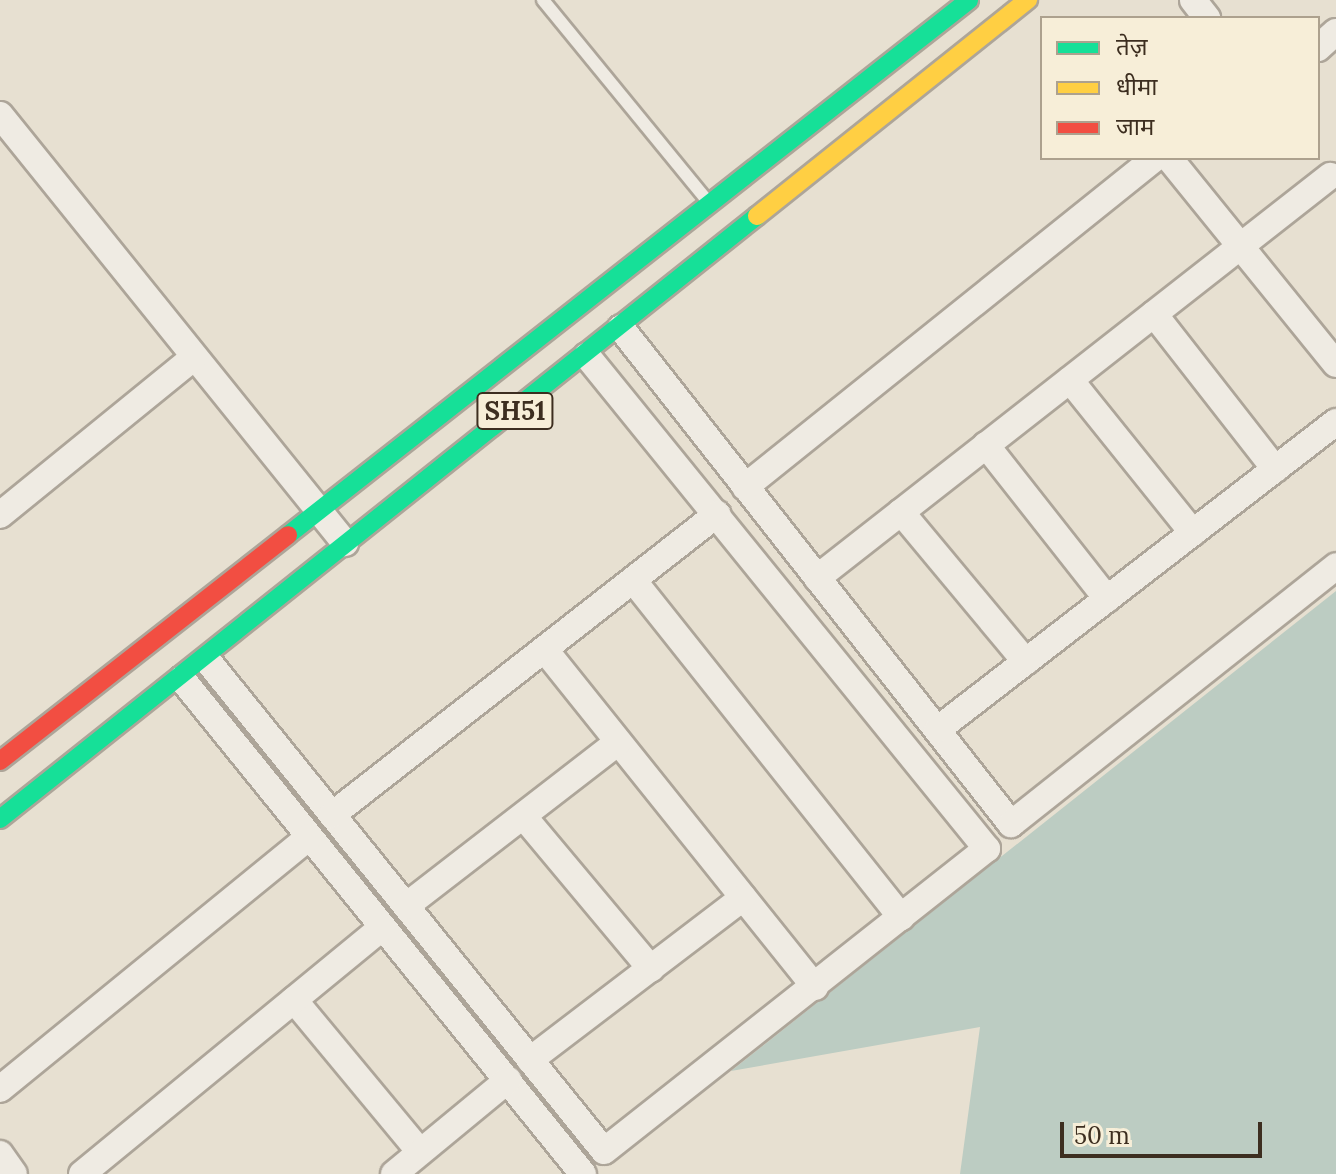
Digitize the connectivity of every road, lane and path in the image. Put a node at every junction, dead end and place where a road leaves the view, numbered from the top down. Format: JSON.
{"nodes":[{"id":1,"x":543,"y":0,"type":"edge"},
{"id":2,"x":969,"y":0,"type":"edge"},
{"id":3,"x":1028,"y":0,"type":"edge"},
{"id":4,"x":1193,"y":0,"type":"edge"},
{"id":5,"x":1205,"y":16,"type":"edge"},
{"id":6,"x":1336,"y":32,"type":"edge"},
{"id":7,"x":1320,"y":46,"type":"edge"},
{"id":8,"x":0,"y":115,"type":"edge"},
{"id":9,"x":1153,"y":160,"type":"edge"},
{"id":10,"x":1171,"y":160,"type":"edge"},
{"id":11,"x":1327,"y":173,"type":"edge"},
{"id":12,"x":711,"y":205,"type":"junction"},
{"id":13,"x":1241,"y":246,"type":"junction"},
{"id":14,"x":1154,"y":314,"type":"junction"},
{"id":15,"x":621,"y":328,"type":"junction"},
{"id":16,"x":587,"y":356,"type":"junction"},
{"id":17,"x":193,"y":358,"type":"junction"},
{"id":18,"x":1336,"y":364,"type":"edge"},
{"id":19,"x":1070,"y":380,"type":"junction"},
{"id":20,"x":1336,"y":422,"type":"edge"},
{"id":21,"x":986,"y":445,"type":"junction"},
{"id":22,"x":1275,"y":469,"type":"junction"},
{"id":23,"x":745,"y":487,"type":"junction"},
{"id":24,"x":320,"y":511,"type":"junction"},
{"id":25,"x":901,"y":512,"type":"junction"},
{"id":26,"x":717,"y":514,"type":"junction"},
{"id":27,"x":0,"y":515,"type":"edge"},
{"id":28,"x":1193,"y":533,"type":"junction"},
{"id":29,"x":345,"y":543,"type":"junction"},
{"id":30,"x":1336,"y":566,"type":"edge"},
{"id":31,"x":817,"y":578,"type":"junction"},
{"id":32,"x":633,"y":580,"type":"junction"},
{"id":33,"x":1107,"y":599,"type":"junction"},
{"id":34,"x":545,"y":650,"type":"junction"},
{"id":35,"x":207,"y":660,"type":"junction"},
{"id":36,"x":1026,"y":662,"type":"junction"},
{"id":37,"x":182,"y":679,"type":"junction"},
{"id":38,"x":937,"y":730,"type":"junction"},
{"id":39,"x":618,"y":742,"type":"junction"},
{"id":40,"x":0,"y":761,"type":"edge"},
{"id":41,"x":332,"y":815,"type":"junction"},
{"id":42,"x":524,"y":817,"type":"junction"},
{"id":43,"x":0,"y":819,"type":"edge"},
{"id":44,"x":309,"y":837,"type":"junction"},
{"id":45,"x":743,"y":898,"type":"junction"},
{"id":46,"x":406,"y":906,"type":"junction"},
{"id":47,"x":901,"y":917,"type":"junction"},
{"id":48,"x":383,"y":927,"type":"junction"},
{"id":49,"x":651,"y":969,"type":"junction"},
{"id":50,"x":815,"y":987,"type":"junction"},
{"id":51,"x":294,"y":1000,"type":"junction"},
{"id":52,"x":530,"y":1060,"type":"junction"},
{"id":53,"x":508,"y":1080,"type":"junction"},
{"id":54,"x":0,"y":1089,"type":"edge"},
{"id":55,"x":420,"y":1152,"type":"junction"},
{"id":56,"x":0,"y":1154,"type":"edge"},
{"id":57,"x":14,"y":1174,"type":"edge"},
{"id":58,"x":82,"y":1174,"type":"edge"},
{"id":59,"x":394,"y":1174,"type":"edge"},
{"id":60,"x":583,"y":1174,"type":"edge"}],
"edges":[{"from":1,"to":12,"type":"lane"},
{"from":2,"to":12,"type":"main road","number":"SH51"},
{"from":3,"to":15,"type":"main road","number":"SH51"},
{"from":4,"to":5,"type":"street"},
{"from":6,"to":7,"type":"street"},
{"from":8,"to":17,"type":"street"},
{"from":9,"to":23,"type":"street"},
{"from":10,"to":13,"type":"street"},
{"from":11,"to":13,"type":"street"},
{"from":12,"to":24,"type":"main road","number":"SH51"},
{"from":13,"to":14,"type":"street"},
{"from":13,"to":18,"type":"street"},
{"from":14,"to":19,"type":"street"},
{"from":14,"to":22,"type":"street"},
{"from":15,"to":16,"type":"main road","number":"SH51"},
{"from":15,"to":23,"type":"street"},
{"from":16,"to":26,"type":"street"},
{"from":16,"to":29,"type":"main road","number":"SH51"},
{"from":17,"to":24,"type":"street"},
{"from":17,"to":27,"type":"street"},
{"from":19,"to":21,"type":"street"},
{"from":19,"to":28,"type":"street"},
{"from":20,"to":22,"type":"street"},
{"from":21,"to":25,"type":"street"},
{"from":21,"to":33,"type":"street"},
{"from":22,"to":28,"type":"street"},
{"from":23,"to":31,"type":"street"},
{"from":24,"to":29,"type":"street"},
{"from":24,"to":40,"type":"main road","number":"SH51"},
{"from":25,"to":31,"type":"street"},
{"from":25,"to":36,"type":"street"},
{"from":26,"to":32,"type":"street"},
{"from":26,"to":47,"type":"street"},
{"from":28,"to":33,"type":"street"},
{"from":29,"to":35,"type":"main road","number":"SH51"},
{"from":30,"to":38,"type":"street"},
{"from":31,"to":38,"type":"street"},
{"from":32,"to":34,"type":"street"},
{"from":32,"to":47,"type":"street"},
{"from":33,"to":36,"type":"street"},
{"from":34,"to":39,"type":"street"},
{"from":34,"to":41,"type":"street"},
{"from":35,"to":37,"type":"main road","number":"SH51"},
{"from":35,"to":41,"type":"street"},
{"from":36,"to":38,"type":"street"},
{"from":37,"to":43,"type":"main road","number":"SH51"},
{"from":37,"to":44,"type":"street"},
{"from":39,"to":42,"type":"street"},
{"from":39,"to":45,"type":"street"},
{"from":41,"to":46,"type":"street"},
{"from":42,"to":46,"type":"street"},
{"from":42,"to":49,"type":"street"},
{"from":44,"to":48,"type":"street"},
{"from":44,"to":54,"type":"street"},
{"from":45,"to":49,"type":"street"},
{"from":45,"to":50,"type":"street"},
{"from":46,"to":52,"type":"street"},
{"from":47,"to":50,"type":"street"},
{"from":48,"to":51,"type":"street"},
{"from":48,"to":53,"type":"street"},
{"from":49,"to":52,"type":"street"},
{"from":50,"to":52,"type":"street"},
{"from":51,"to":55,"type":"street"},
{"from":51,"to":58,"type":"street"},
{"from":53,"to":55,"type":"street"},
{"from":53,"to":60,"type":"street"},
{"from":55,"to":59,"type":"street"},
{"from":56,"to":57,"type":"street"}]}
